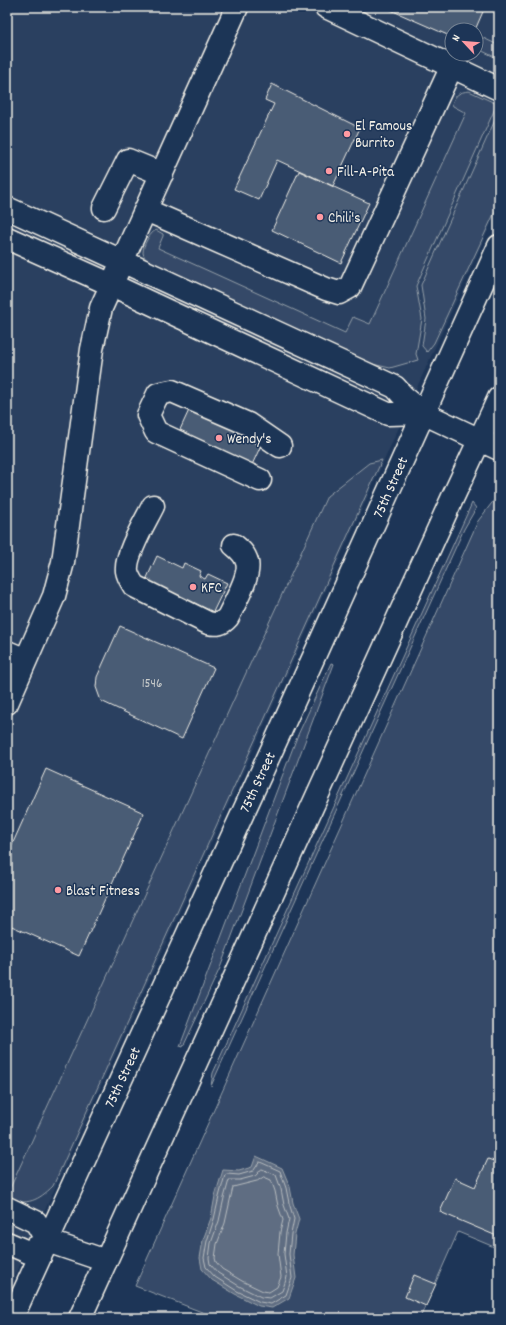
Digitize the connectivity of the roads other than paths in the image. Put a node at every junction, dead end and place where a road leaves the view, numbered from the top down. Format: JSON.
{"nodes":[{"id":1,"x":237,"y":7,"type":"edge"},
{"id":2,"x":326,"y":7,"type":"edge"},
{"id":3,"x":452,"y":66,"type":"junction"},
{"id":4,"x":499,"y":89,"type":"edge"},
{"id":5,"x":162,"y":174,"type":"junction"},
{"id":6,"x":7,"y":208,"type":"edge"},
{"id":7,"x":104,"y":208,"type":"dead end"},
{"id":8,"x":146,"y":210,"type":"junction"},
{"id":9,"x":7,"y":238,"type":"edge"},
{"id":10,"x":499,"y":246,"type":"edge"},
{"id":11,"x":123,"y":261,"type":"junction"},
{"id":12,"x":112,"y":284,"type":"junction"},
{"id":13,"x":499,"y":398,"type":"edge"},
{"id":14,"x":423,"y":413,"type":"junction"},
{"id":15,"x":490,"y":444,"type":"edge"},
{"id":16,"x":280,"y":446,"type":"dead end"},
{"id":17,"x":260,"y":480,"type":"dead end"},
{"id":18,"x":153,"y":506,"type":"dead end"},
{"id":19,"x":234,"y":546,"type":"dead end"},
{"id":20,"x":16,"y":656,"type":"edge"},
{"id":21,"x":7,"y":702,"type":"edge"},
{"id":22,"x":7,"y":1208,"type":"edge"},
{"id":23,"x":47,"y":1241,"type":"junction"},
{"id":24,"x":7,"y":1243,"type":"edge"},
{"id":25,"x":106,"y":1260,"type":"junction"},
{"id":26,"x":12,"y":1318,"type":"edge"},
{"id":27,"x":80,"y":1318,"type":"edge"}],
"edges":[{"from":1,"to":5,"type":"main road"},
{"from":2,"to":3,"type":"main road"},
{"from":3,"to":4,"type":"main road"},
{"from":3,"to":8,"type":"main road"},
{"from":5,"to":7,"type":"main road"},
{"from":5,"to":8,"type":"main road"},
{"from":6,"to":11,"type":"main road"},
{"from":8,"to":11,"type":"main road"},
{"from":9,"to":12,"type":"main road"},
{"from":10,"to":14,"type":"main road","name":"75th Street"},
{"from":11,"to":12,"type":"main road"},
{"from":11,"to":14,"type":"main road"},
{"from":12,"to":14,"type":"main road"},
{"from":12,"to":20,"type":"main road"},
{"from":13,"to":15,"type":"main road"},
{"from":14,"to":15,"type":"main road"},
{"from":14,"to":23,"type":"main road","name":"75th Street"},
{"from":15,"to":25,"type":"main road"},
{"from":16,"to":17,"type":"main road"},
{"from":18,"to":19,"type":"main road"},
{"from":20,"to":21,"type":"main road"},
{"from":22,"to":23,"type":"main road"},
{"from":23,"to":24,"type":"main road"},
{"from":23,"to":25,"type":"main road"},
{"from":23,"to":26,"type":"main road","name":"75th Street"},
{"from":25,"to":27,"type":"main road"}]}
